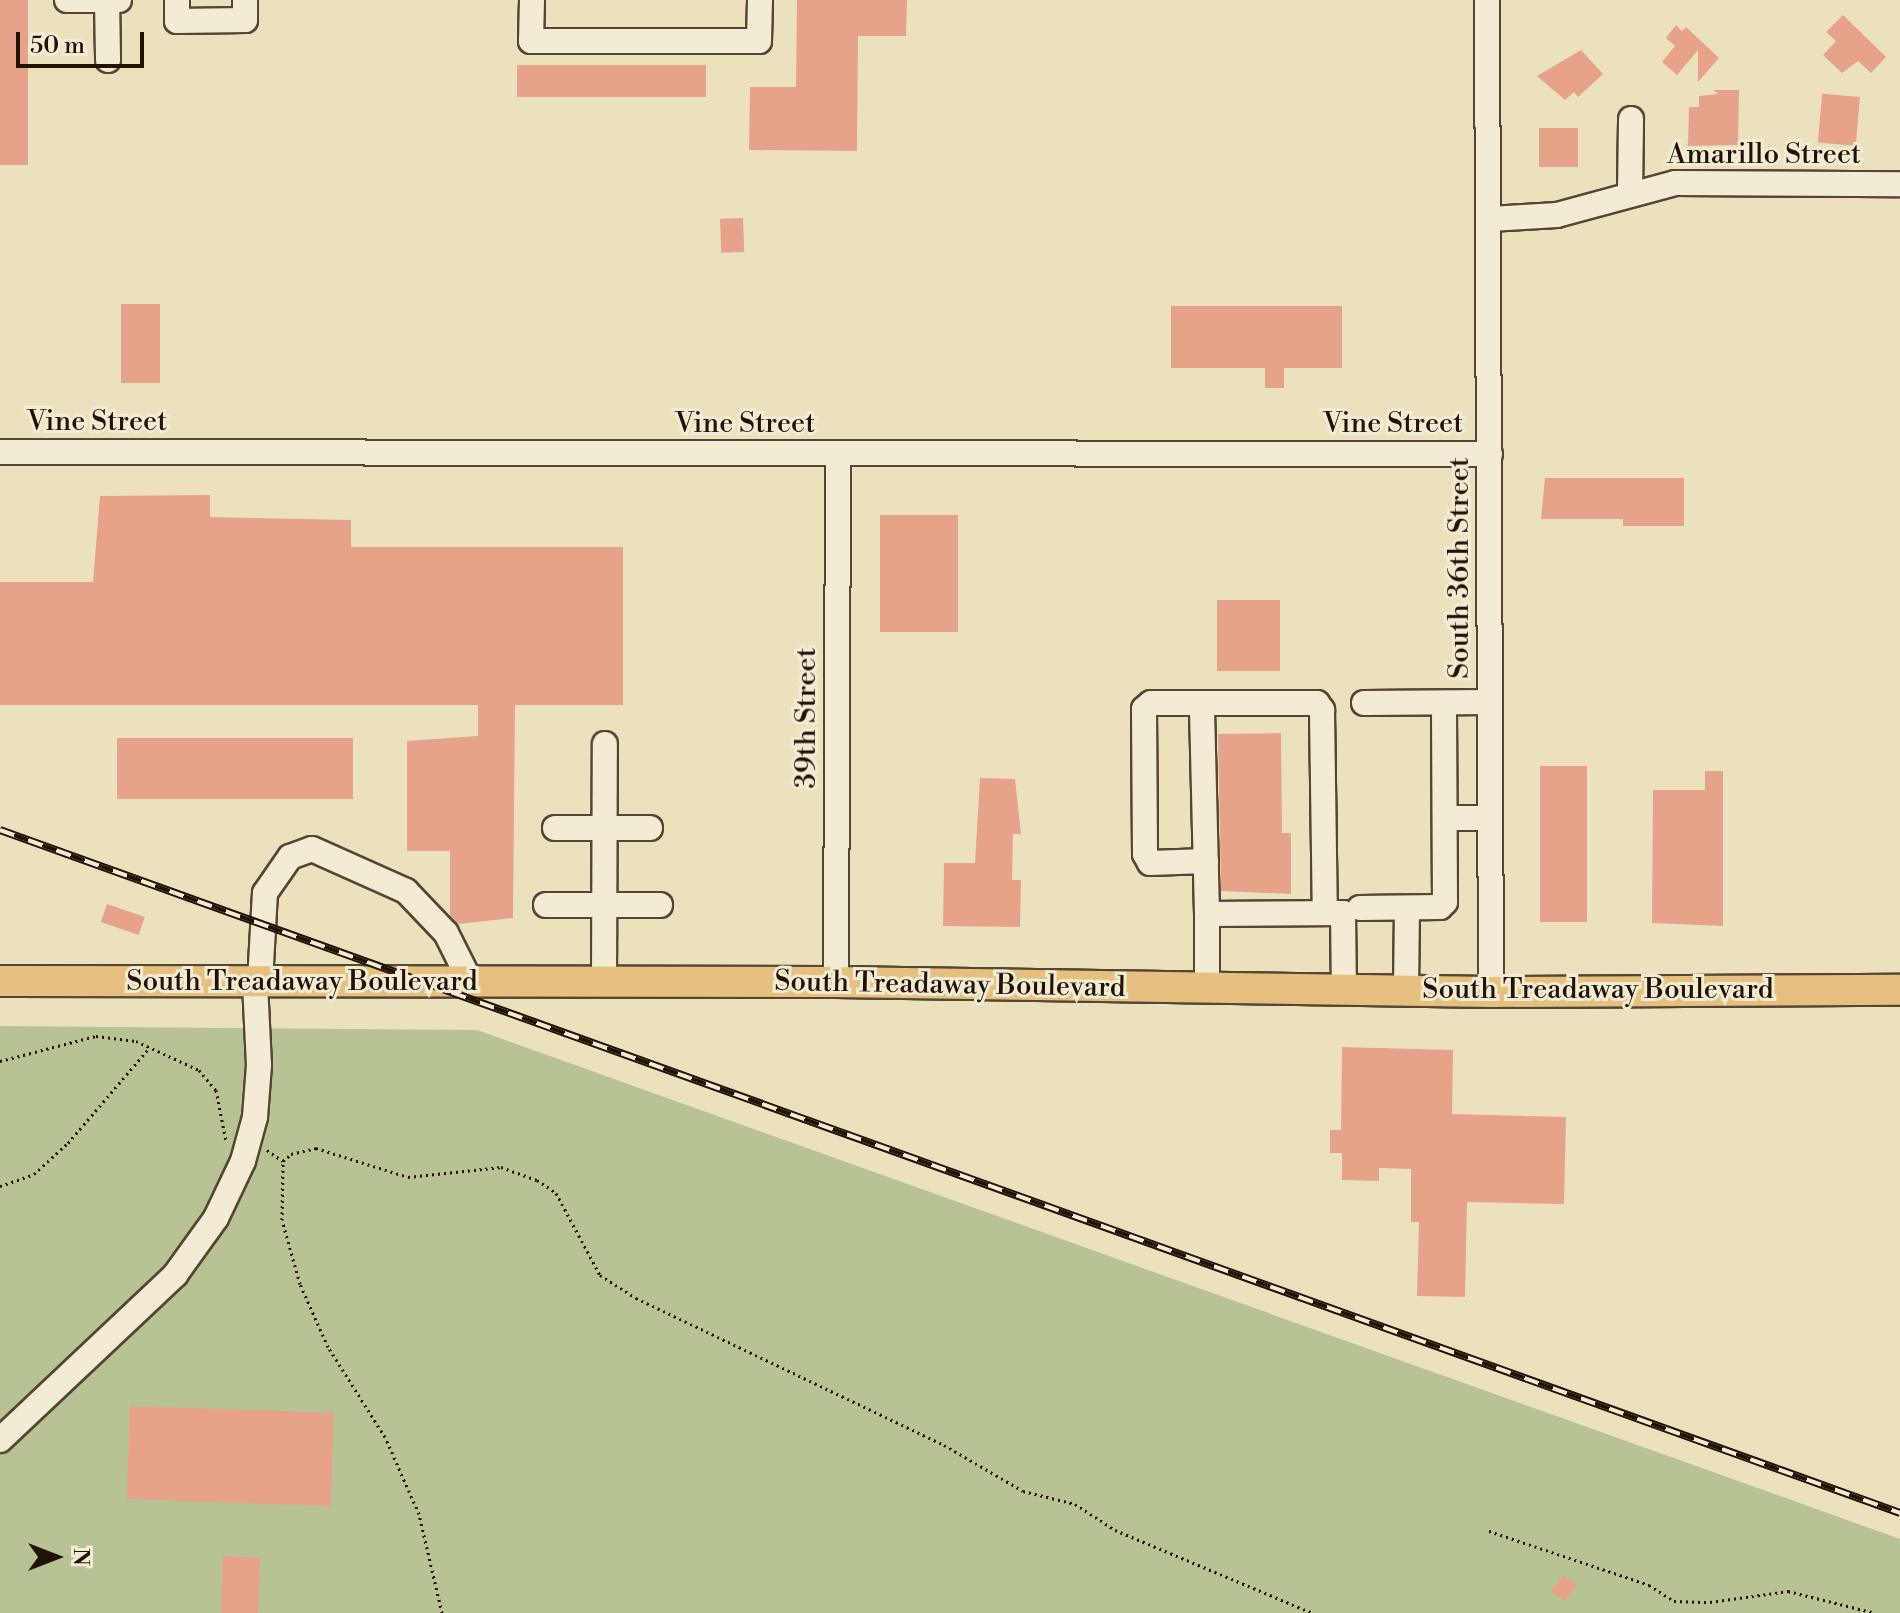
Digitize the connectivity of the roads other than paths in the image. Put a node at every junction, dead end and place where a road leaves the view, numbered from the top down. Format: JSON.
{"nodes":[{"id":1,"x":67,"y":0,"type":"edge"},
{"id":2,"x":107,"y":0,"type":"edge"},
{"id":3,"x":119,"y":0,"type":"edge"},
{"id":4,"x":177,"y":0,"type":"edge"},
{"id":5,"x":245,"y":0,"type":"edge"},
{"id":6,"x":532,"y":0,"type":"edge"},
{"id":7,"x":760,"y":0,"type":"edge"},
{"id":8,"x":1487,"y":0,"type":"edge"},
{"id":9,"x":108,"y":60,"type":"dead end"},
{"id":10,"x":1631,"y":119,"type":"dead end"},
{"id":11,"x":1900,"y":184,"type":"edge"},
{"id":12,"x":1630,"y":193,"type":"junction"},
{"id":13,"x":1490,"y":219,"type":"junction"},
{"id":14,"x":0,"y":452,"type":"edge"},
{"id":15,"x":838,"y":454,"type":"junction"},
{"id":16,"x":1490,"y":454,"type":"junction"},
{"id":17,"x":1490,"y":702,"type":"junction"},
{"id":18,"x":1202,"y":703,"type":"junction"},
{"id":19,"x":1364,"y":703,"type":"dead end"},
{"id":20,"x":1444,"y":703,"type":"junction"},
{"id":21,"x":605,"y":744,"type":"dead end"},
{"id":22,"x":1445,"y":818,"type":"junction"},
{"id":23,"x":1490,"y":818,"type":"junction"},
{"id":24,"x":555,"y":828,"type":"dead end"},
{"id":25,"x":605,"y":828,"type":"junction"},
{"id":26,"x":650,"y":828,"type":"dead end"},
{"id":27,"x":1206,"y":861,"type":"junction"},
{"id":28,"x":546,"y":905,"type":"dead end"},
{"id":29,"x":604,"y":905,"type":"junction"},
{"id":30,"x":660,"y":905,"type":"dead end"},
{"id":31,"x":1360,"y":908,"type":"dead end"},
{"id":32,"x":1407,"y":908,"type":"junction"},
{"id":33,"x":1325,"y":913,"type":"junction"},
{"id":34,"x":1207,"y":914,"type":"junction"},
{"id":35,"x":0,"y":981,"type":"edge"},
{"id":36,"x":258,"y":982,"type":"junction"},
{"id":37,"x":836,"y":982,"type":"junction"},
{"id":38,"x":471,"y":983,"type":"junction"},
{"id":39,"x":604,"y":983,"type":"junction"},
{"id":40,"x":1207,"y":988,"type":"junction"},
{"id":41,"x":1344,"y":990,"type":"junction"},
{"id":42,"x":1406,"y":990,"type":"junction"},
{"id":43,"x":1900,"y":990,"type":"edge"},
{"id":44,"x":1491,"y":992,"type":"junction"},
{"id":45,"x":0,"y":1440,"type":"edge"}],
"edges":[{"from":1,"to":2,"type":"street"},
{"from":2,"to":3,"type":"street"},
{"from":2,"to":9,"type":"street"},
{"from":4,"to":5,"type":"street"},
{"from":6,"to":7,"type":"street"},
{"from":8,"to":13,"type":"street","name":"South 36th Street"},
{"from":10,"to":12,"type":"street","name":"Amarillo Street"},
{"from":11,"to":12,"type":"street","name":"Amarillo Street"},
{"from":12,"to":13,"type":"street","name":"Amarillo Street"},
{"from":13,"to":16,"type":"street","name":"South 36th Street"},
{"from":14,"to":15,"type":"street","name":"Vine Street"},
{"from":15,"to":16,"type":"street","name":"Vine Street"},
{"from":15,"to":37,"type":"street","name":"39th Street"},
{"from":16,"to":17,"type":"street","name":"South 36th Street"},
{"from":17,"to":20,"type":"street"},
{"from":17,"to":23,"type":"street","name":"South 36th Street"},
{"from":18,"to":27,"type":"street"},
{"from":18,"to":27,"type":"street"},
{"from":18,"to":33,"type":"street"},
{"from":19,"to":20,"type":"street"},
{"from":20,"to":22,"type":"street"},
{"from":21,"to":25,"type":"street"},
{"from":22,"to":23,"type":"street"},
{"from":22,"to":32,"type":"street"},
{"from":23,"to":44,"type":"street","name":"South 36th Street"},
{"from":24,"to":25,"type":"street"},
{"from":25,"to":26,"type":"street"},
{"from":25,"to":29,"type":"street"},
{"from":27,"to":34,"type":"street"},
{"from":28,"to":29,"type":"street"},
{"from":29,"to":30,"type":"street"},
{"from":29,"to":39,"type":"street"},
{"from":31,"to":32,"type":"street"},
{"from":32,"to":42,"type":"street"},
{"from":33,"to":34,"type":"street"},
{"from":33,"to":41,"type":"street"},
{"from":34,"to":40,"type":"street"},
{"from":35,"to":36,"type":"main road","name":"South Treadaway Boulevard"},
{"from":36,"to":38,"type":"main road","name":"South Treadaway Boulevard"},
{"from":36,"to":38,"type":"street"},
{"from":36,"to":45,"type":"street"},
{"from":37,"to":39,"type":"main road","name":"South Treadaway Boulevard"},
{"from":37,"to":40,"type":"main road","name":"South Treadaway Boulevard"},
{"from":38,"to":39,"type":"main road","name":"South Treadaway Boulevard"},
{"from":40,"to":41,"type":"main road","name":"South Treadaway Boulevard"},
{"from":41,"to":42,"type":"main road","name":"South Treadaway Boulevard"},
{"from":42,"to":44,"type":"main road","name":"South Treadaway Boulevard"},
{"from":43,"to":44,"type":"main road","name":"South Treadaway Boulevard"}]}
